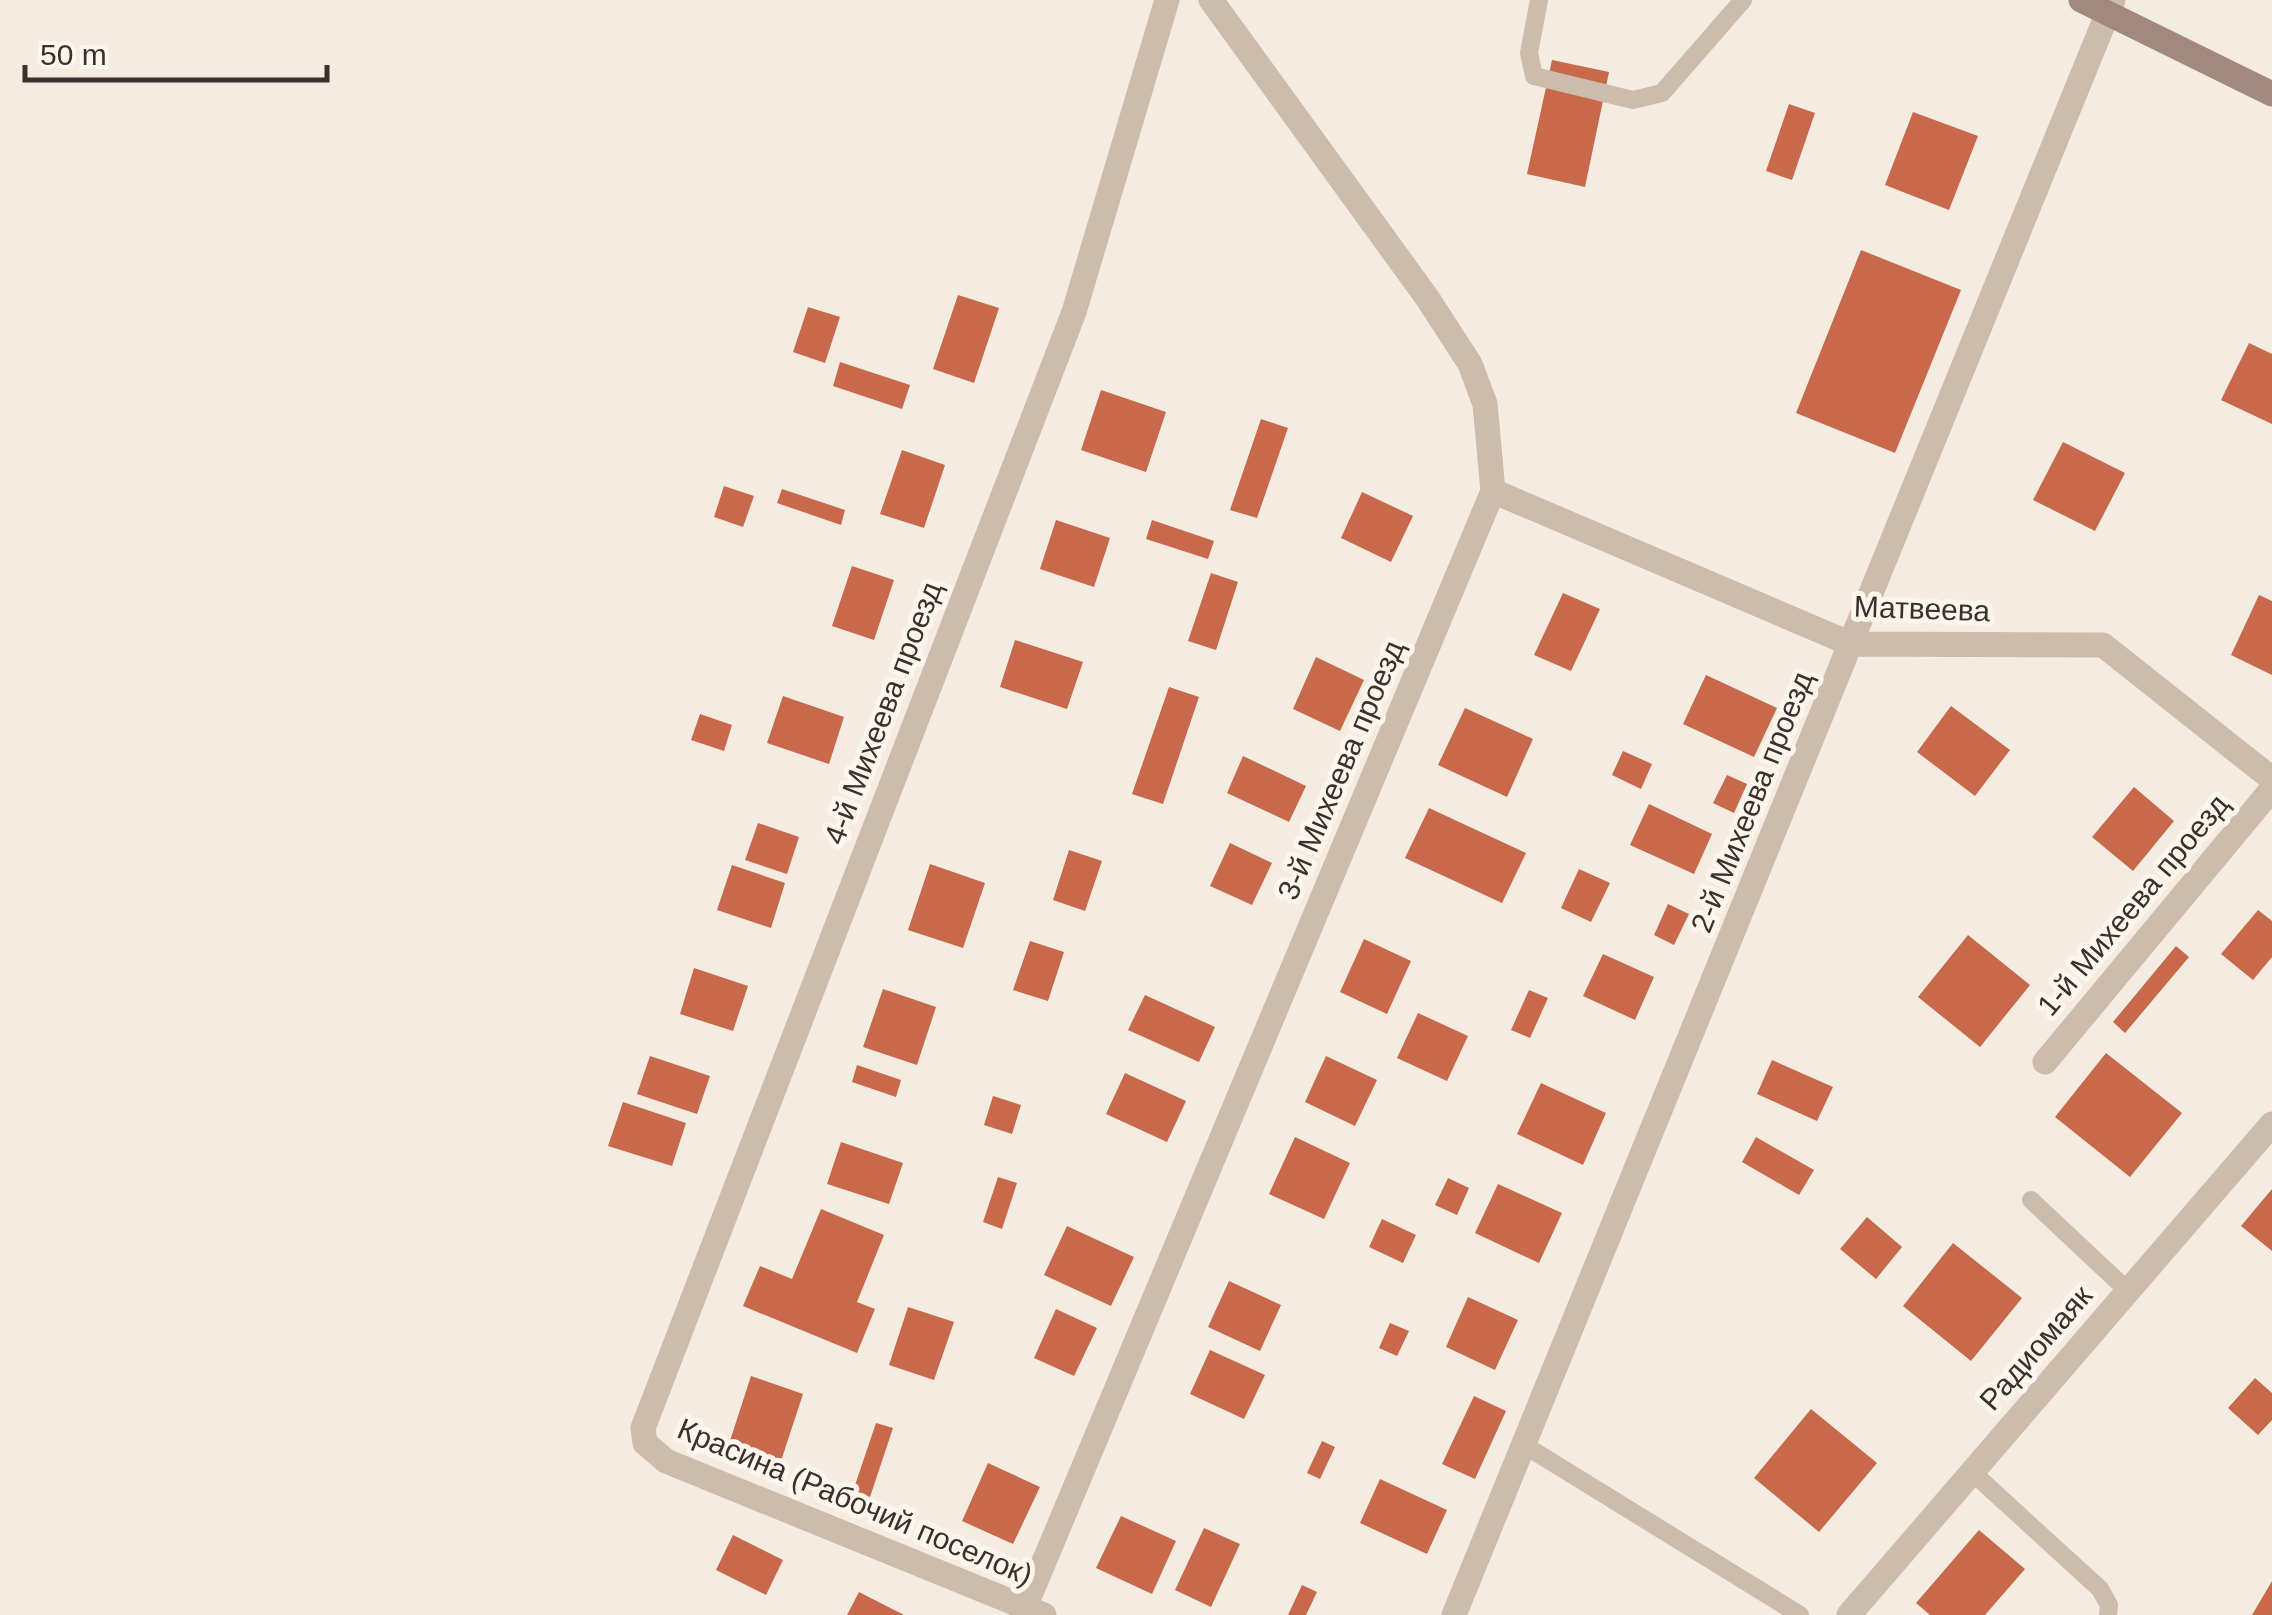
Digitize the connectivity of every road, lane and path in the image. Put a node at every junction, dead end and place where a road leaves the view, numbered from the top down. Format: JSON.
{"nodes":[{"id":1,"x":1167,"y":0,"type":"edge"},
{"id":2,"x":1210,"y":0,"type":"edge"},
{"id":3,"x":1539,"y":0,"type":"edge"},
{"id":4,"x":1744,"y":0,"type":"edge"},
{"id":5,"x":2080,"y":0,"type":"edge"},
{"id":6,"x":2111,"y":7,"type":"edge"},
{"id":7,"x":2272,"y":94,"type":"edge"},
{"id":8,"x":1493,"y":491,"type":"junction"},
{"id":9,"x":1851,"y":644,"type":"junction"},
{"id":10,"x":2272,"y":779,"type":"edge"},
{"id":11,"x":2272,"y":788,"type":"edge"},
{"id":12,"x":2045,"y":1062,"type":"dead end"},
{"id":13,"x":2272,"y":1124,"type":"edge"},
{"id":14,"x":2031,"y":1200,"type":"dead end"},
{"id":15,"x":2128,"y":1291,"type":"junction"},
{"id":16,"x":645,"y":1443,"type":"joint"},
{"id":17,"x":1524,"y":1445,"type":"junction"},
{"id":18,"x":1972,"y":1472,"type":"junction"},
{"id":19,"x":1035,"y":1611,"type":"edge"},
{"id":20,"x":1454,"y":1615,"type":"edge"},
{"id":21,"x":1800,"y":1615,"type":"edge"},
{"id":22,"x":1850,"y":1615,"type":"edge"},
{"id":23,"x":2108,"y":1615,"type":"edge"}],
"edges":[{"from":1,"to":16,"type":"street","name":"4-й Михеева проезд"},
{"from":2,"to":8,"type":"street","name":"3-й Михеева проезд"},
{"from":3,"to":4,"type":"lane"},
{"from":5,"to":6,"type":"main road"},
{"from":6,"to":7,"type":"main road"},
{"from":6,"to":9,"type":"street","name":"2-й Михеева проезд"},
{"from":8,"to":9,"type":"street","name":"Матвеева"},
{"from":8,"to":19,"type":"street","name":"3-й Михеева проезд"},
{"from":9,"to":10,"type":"street","name":"Матвеева"},
{"from":9,"to":17,"type":"street","name":"2-й Михеева проезд"},
{"from":11,"to":12,"type":"street","name":"1-й Михеева проезд"},
{"from":13,"to":15,"type":"street","name":"Радиомаяк"},
{"from":14,"to":15,"type":"lane"},
{"from":15,"to":18,"type":"street","name":"Радиомаяк"},
{"from":16,"to":19,"type":"street","name":"Красина (Рабочий поселок)"},
{"from":17,"to":20,"type":"street","name":"2-й Михеева проезд"},
{"from":17,"to":21,"type":"lane"},
{"from":18,"to":22,"type":"street","name":"Радиомаяк"},
{"from":18,"to":23,"type":"lane"}]}
